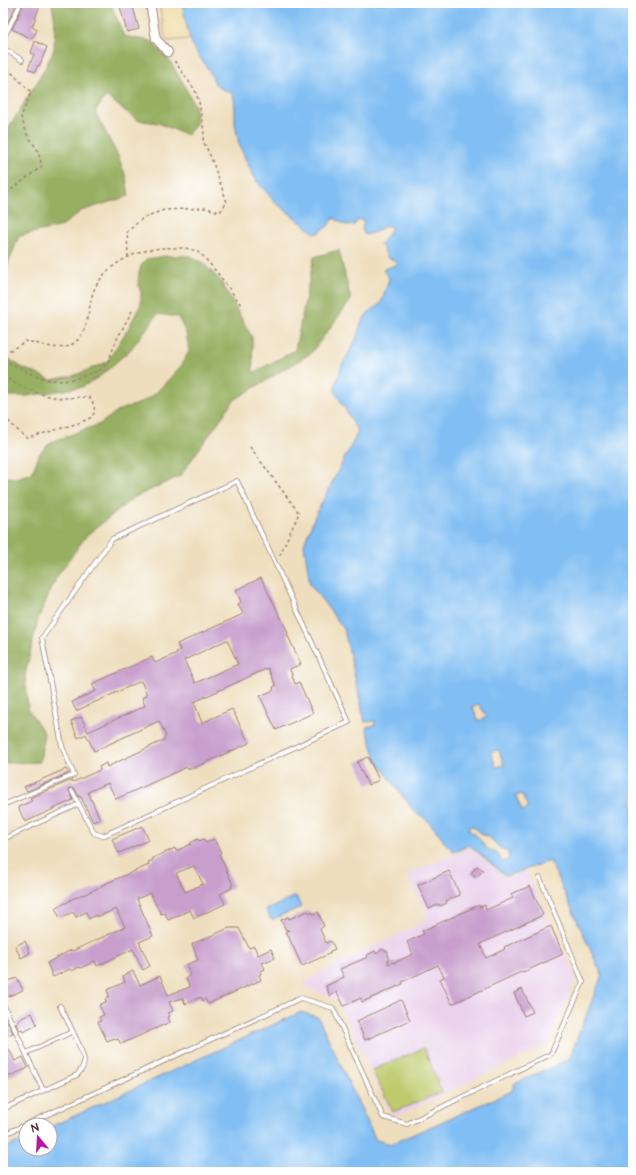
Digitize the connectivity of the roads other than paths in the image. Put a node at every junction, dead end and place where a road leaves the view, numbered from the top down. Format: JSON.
{"nodes":[{"id":1,"x":150,"y":3,"type":"edge"},
{"id":2,"x":19,"y":7,"type":"dead end"},
{"id":3,"x":3,"y":39,"type":"edge"},
{"id":4,"x":3,"y":48,"type":"edge"},
{"id":5,"x":168,"y":52,"type":"road end"},
{"id":6,"x":22,"y":60,"type":"dead end"},
{"id":7,"x":72,"y":791,"type":"dead end"},
{"id":8,"x":79,"y":804,"type":"junction"},
{"id":9,"x":3,"y":805,"type":"edge"},
{"id":10,"x":3,"y":839,"type":"edge"},
{"id":11,"x":540,"y":878,"type":"dead end"},
{"id":12,"x":3,"y":1004,"type":"edge"},
{"id":13,"x":60,"y":1006,"type":"dead end"},
{"id":14,"x":72,"y":1032,"type":"junction"},
{"id":15,"x":26,"y":1053,"type":"junction"},
{"id":16,"x":43,"y":1090,"type":"junction"},
{"id":17,"x":3,"y":1109,"type":"edge"},
{"id":18,"x":3,"y":1135,"type":"edge"}],
"edges":[{"from":1,"to":5,"type":"street"},
{"from":2,"to":3,"type":"lane"},
{"from":4,"to":6,"type":"lane"},
{"from":7,"to":8,"type":"lane"},
{"from":8,"to":9,"type":"lane"},
{"from":8,"to":10,"type":"lane"},
{"from":11,"to":18,"type":"lane"},
{"from":12,"to":15,"type":"lane"},
{"from":13,"to":14,"type":"lane"},
{"from":14,"to":15,"type":"lane"},
{"from":14,"to":16,"type":"lane"},
{"from":15,"to":16,"type":"lane"},
{"from":16,"to":17,"type":"lane"}]}
